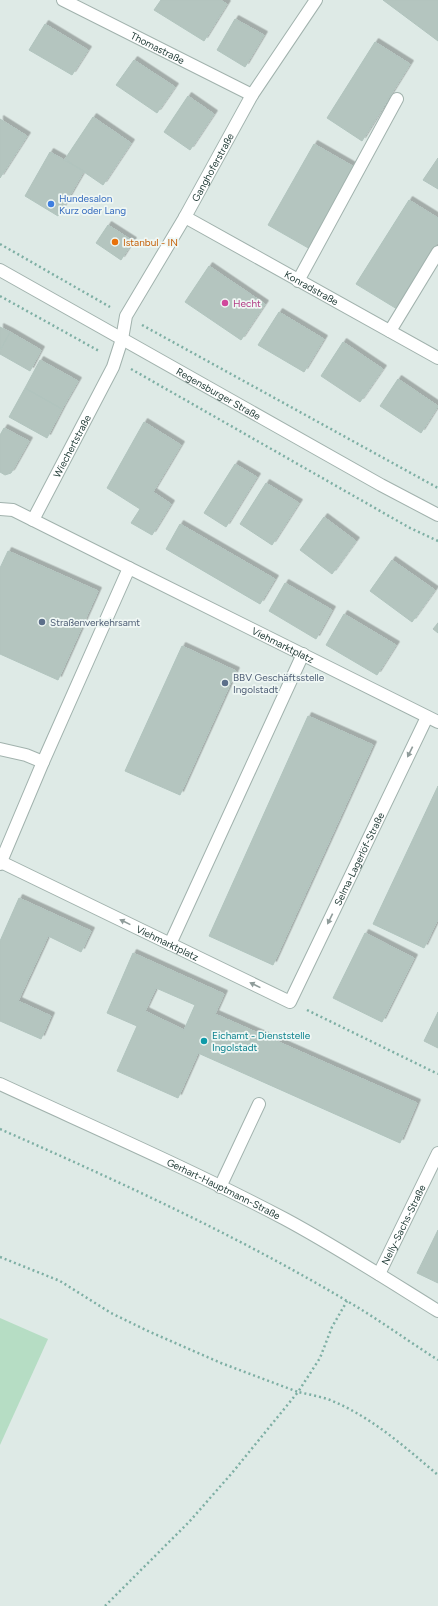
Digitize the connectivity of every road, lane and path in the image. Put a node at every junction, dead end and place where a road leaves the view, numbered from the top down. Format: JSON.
{"nodes":[{"id":1,"x":63,"y":0,"type":"edge"},
{"id":2,"x":316,"y":0,"type":"edge"},
{"id":3,"x":252,"y":95,"type":"junction"},
{"id":4,"x":397,"y":99,"type":"dead end"},
{"id":5,"x":185,"y":217,"type":"junction"},
{"id":6,"x":0,"y":244,"type":"edge"},
{"id":7,"x":438,"y":252,"type":"edge"},
{"id":8,"x":0,"y":270,"type":"edge"},
{"id":9,"x":298,"y":281,"type":"junction"},
{"id":10,"x":0,"y":296,"type":"edge"},
{"id":11,"x":126,"y":316,"type":"junction"},
{"id":12,"x":390,"y":331,"type":"junction"},
{"id":13,"x":122,"y":339,"type":"junction"},
{"id":14,"x":438,"y":358,"type":"edge"},
{"id":15,"x":116,"y":360,"type":"junction"},
{"id":16,"x":438,"y":488,"type":"edge"},
{"id":17,"x":0,"y":509,"type":"edge"},
{"id":18,"x":438,"y":514,"type":"edge"},
{"id":19,"x":33,"y":520,"type":"junction"},
{"id":20,"x":438,"y":541,"type":"edge"},
{"id":21,"x":129,"y":568,"type":"junction"},
{"id":22,"x":303,"y":654,"type":"junction"},
{"id":23,"x":432,"y":719,"type":"edge"},
{"id":24,"x":2,"y":751,"type":"edge"},
{"id":25,"x":43,"y":762,"type":"junction"},
{"id":26,"x":1,"y":863,"type":"edge"},
{"id":27,"x":170,"y":944,"type":"junction"},
{"id":28,"x":290,"y":1002,"type":"junction"},
{"id":29,"x":438,"y":1074,"type":"edge"},
{"id":30,"x":0,"y":1084,"type":"edge"},
{"id":31,"x":259,"y":1104,"type":"dead end"},
{"id":32,"x":0,"y":1129,"type":"edge"},
{"id":33,"x":438,"y":1153,"type":"edge"},
{"id":34,"x":220,"y":1187,"type":"junction"},
{"id":35,"x":0,"y":1257,"type":"edge"},
{"id":36,"x":379,"y":1274,"type":"junction"},
{"id":37,"x":347,"y":1301,"type":"junction"},
{"id":38,"x":438,"y":1311,"type":"edge"},
{"id":39,"x":438,"y":1360,"type":"edge"},
{"id":40,"x":298,"y":1392,"type":"junction"},
{"id":41,"x":438,"y":1474,"type":"edge"},
{"id":42,"x":105,"y":1606,"type":"edge"}],
"edges":[{"from":1,"to":3,"type":"street","name":"Thomastraße"},
{"from":2,"to":3,"type":"street","name":"Ganghoferstraße"},
{"from":3,"to":5,"type":"street","name":"Ganghoferstraße"},
{"from":4,"to":9,"type":"street"},
{"from":5,"to":9,"type":"street","name":"Konradstraße"},
{"from":5,"to":11,"type":"street","name":"Ganghoferstraße"},
{"from":6,"to":11,"type":"path"},
{"from":7,"to":12,"type":"street"},
{"from":8,"to":13,"type":"street","name":"Regensburger Straße"},
{"from":9,"to":12,"type":"street","name":"Konradstraße"},
{"from":10,"to":15,"type":"path"},
{"from":11,"to":13,"type":"street","name":"Ganghoferstraße"},
{"from":11,"to":16,"type":"path"},
{"from":12,"to":14,"type":"street","name":"Konradstraße"},
{"from":13,"to":15,"type":"street","name":"Wiechertstraße"},
{"from":13,"to":18,"type":"street","name":"Regensburger Straße"},
{"from":15,"to":19,"type":"street","name":"Wiechertstraße"},
{"from":15,"to":20,"type":"path"},
{"from":17,"to":19,"type":"street"},
{"from":19,"to":21,"type":"street","name":"Viehmarktplatz"},
{"from":21,"to":22,"type":"street","name":"Viehmarktplatz"},
{"from":21,"to":25,"type":"street","name":"Viehmarktplatz"},
{"from":22,"to":23,"type":"street","name":"Viehmarktplatz"},
{"from":22,"to":27,"type":"street"},
{"from":23,"to":28,"type":"street","name":"Selma-Lagerlöf-Straße","one_way":true},
{"from":24,"to":25,"type":"street"},
{"from":25,"to":26,"type":"street","name":"Viehmarktplatz"},
{"from":27,"to":26,"type":"street","name":"Viehmarktplatz","one_way":true},
{"from":28,"to":27,"type":"street","name":"Viehmarktplatz","one_way":true},
{"from":28,"to":29,"type":"path"},
{"from":30,"to":34,"type":"street","name":"Gerhart-Hauptmann-Straße"},
{"from":31,"to":34,"type":"street"},
{"from":32,"to":37,"type":"path"},
{"from":33,"to":36,"type":"street","name":"Nelly-Sachs-Straße"},
{"from":34,"to":36,"type":"street","name":"Gerhart-Hauptmann-Straße"},
{"from":35,"to":40,"type":"path"},
{"from":36,"to":38,"type":"street","name":"Gerhart-Hauptmann-Straße"},
{"from":37,"to":39,"type":"path"},
{"from":37,"to":40,"type":"path"},
{"from":40,"to":41,"type":"path"},
{"from":40,"to":42,"type":"path"}]}
